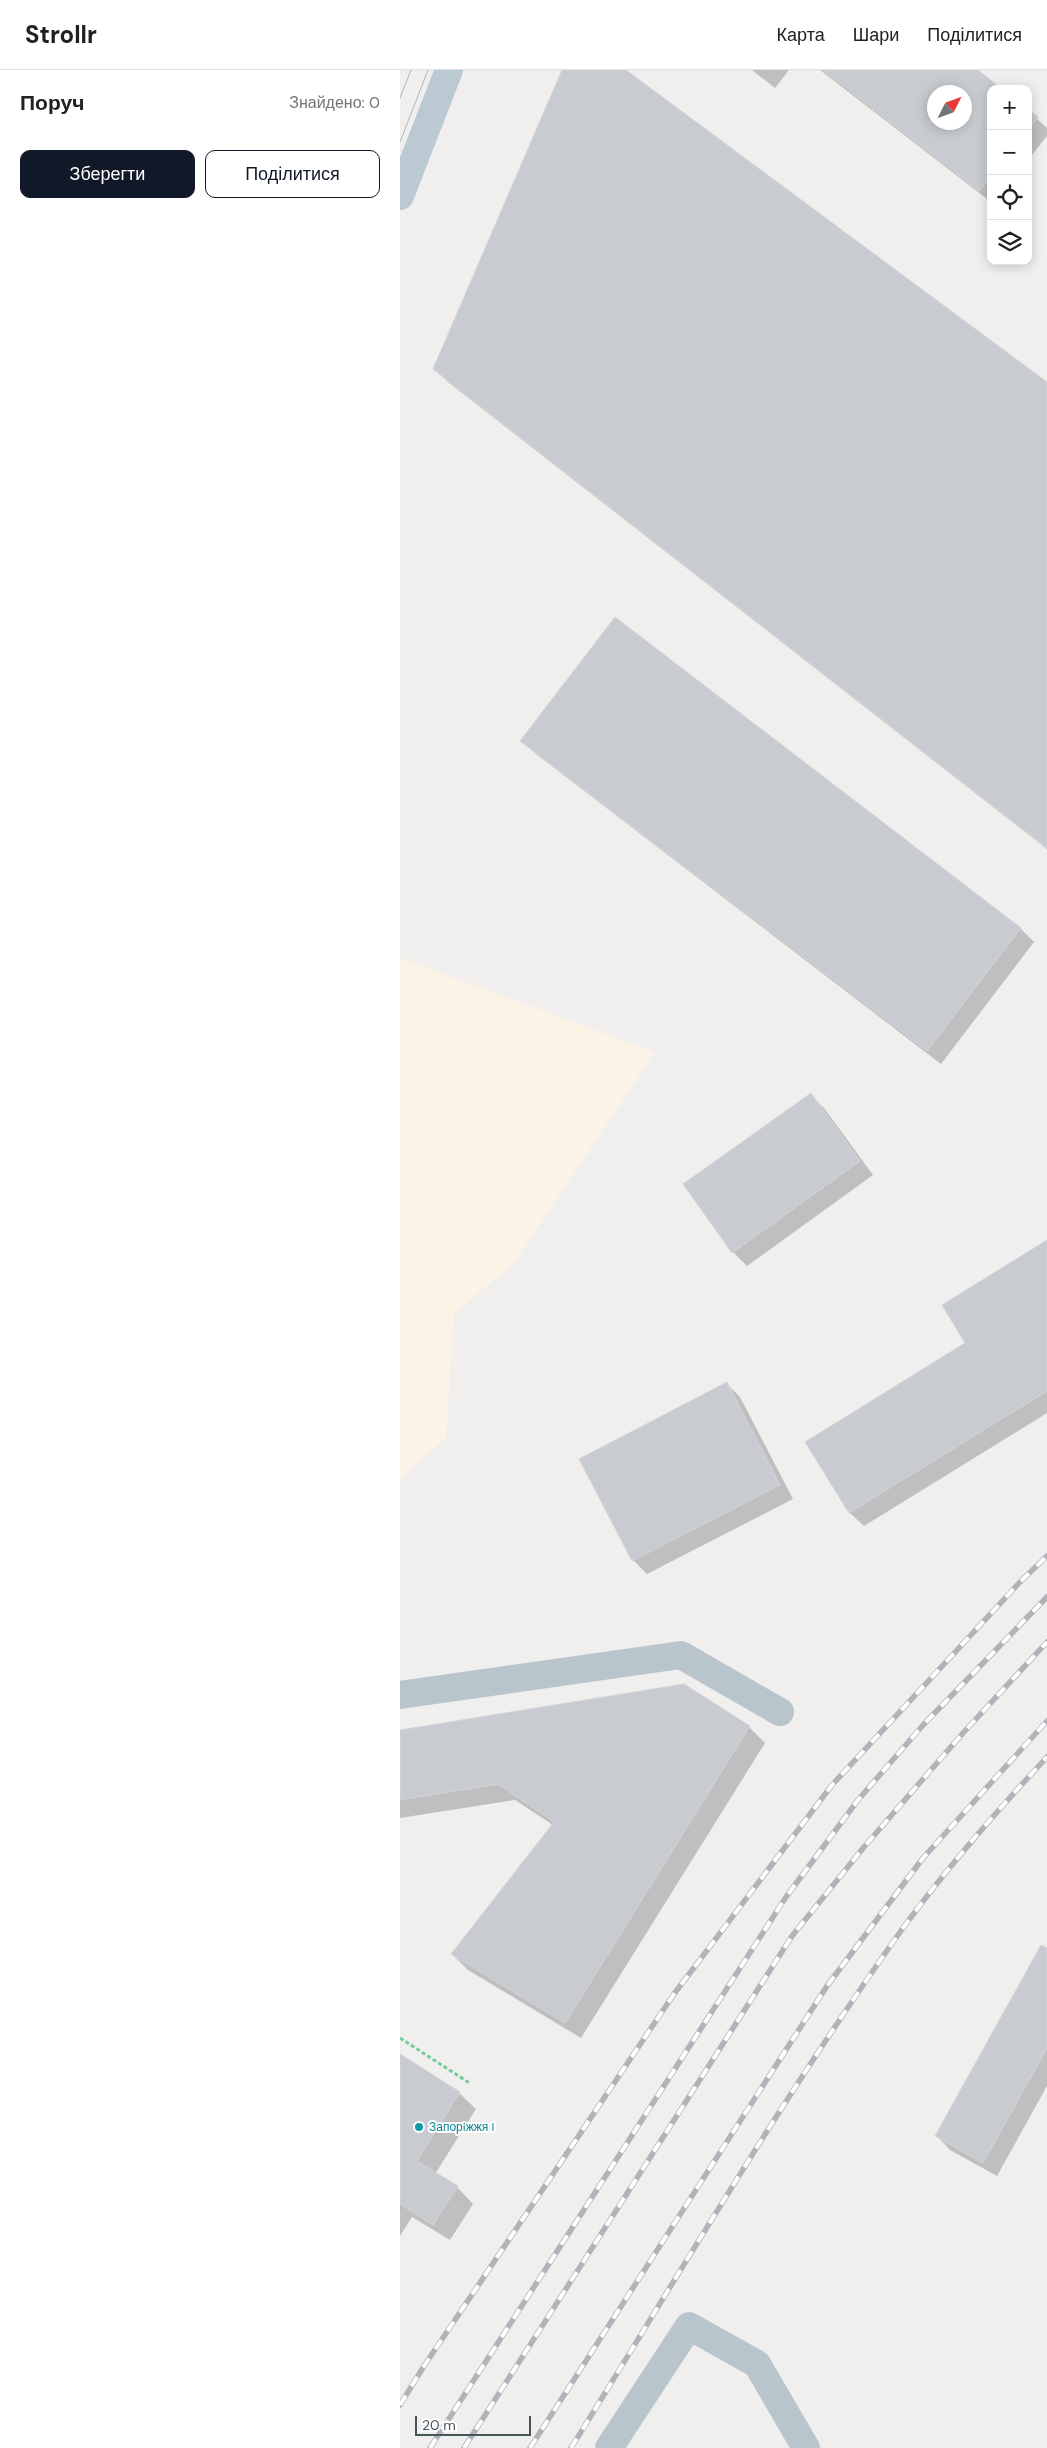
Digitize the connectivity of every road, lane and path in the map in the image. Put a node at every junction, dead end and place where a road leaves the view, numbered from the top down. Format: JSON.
{"nodes":[{"id":1,"x":449,"y":70,"type":"edge"},
{"id":2,"x":400,"y":196,"type":"edge"},
{"id":3,"x":400,"y":1696,"type":"edge"},
{"id":4,"x":780,"y":1712,"type":"dead end"},
{"id":5,"x":400,"y":2038,"type":"edge"},
{"id":6,"x":471,"y":2084,"type":"dead end"},
{"id":7,"x":609,"y":2448,"type":"edge"},
{"id":8,"x":806,"y":2448,"type":"edge"}],
"edges":[{"from":1,"to":2,"type":"main road"},
{"from":3,"to":4,"type":"street"},
{"from":5,"to":6,"type":"path"},
{"from":7,"to":8,"type":"street"}]}
